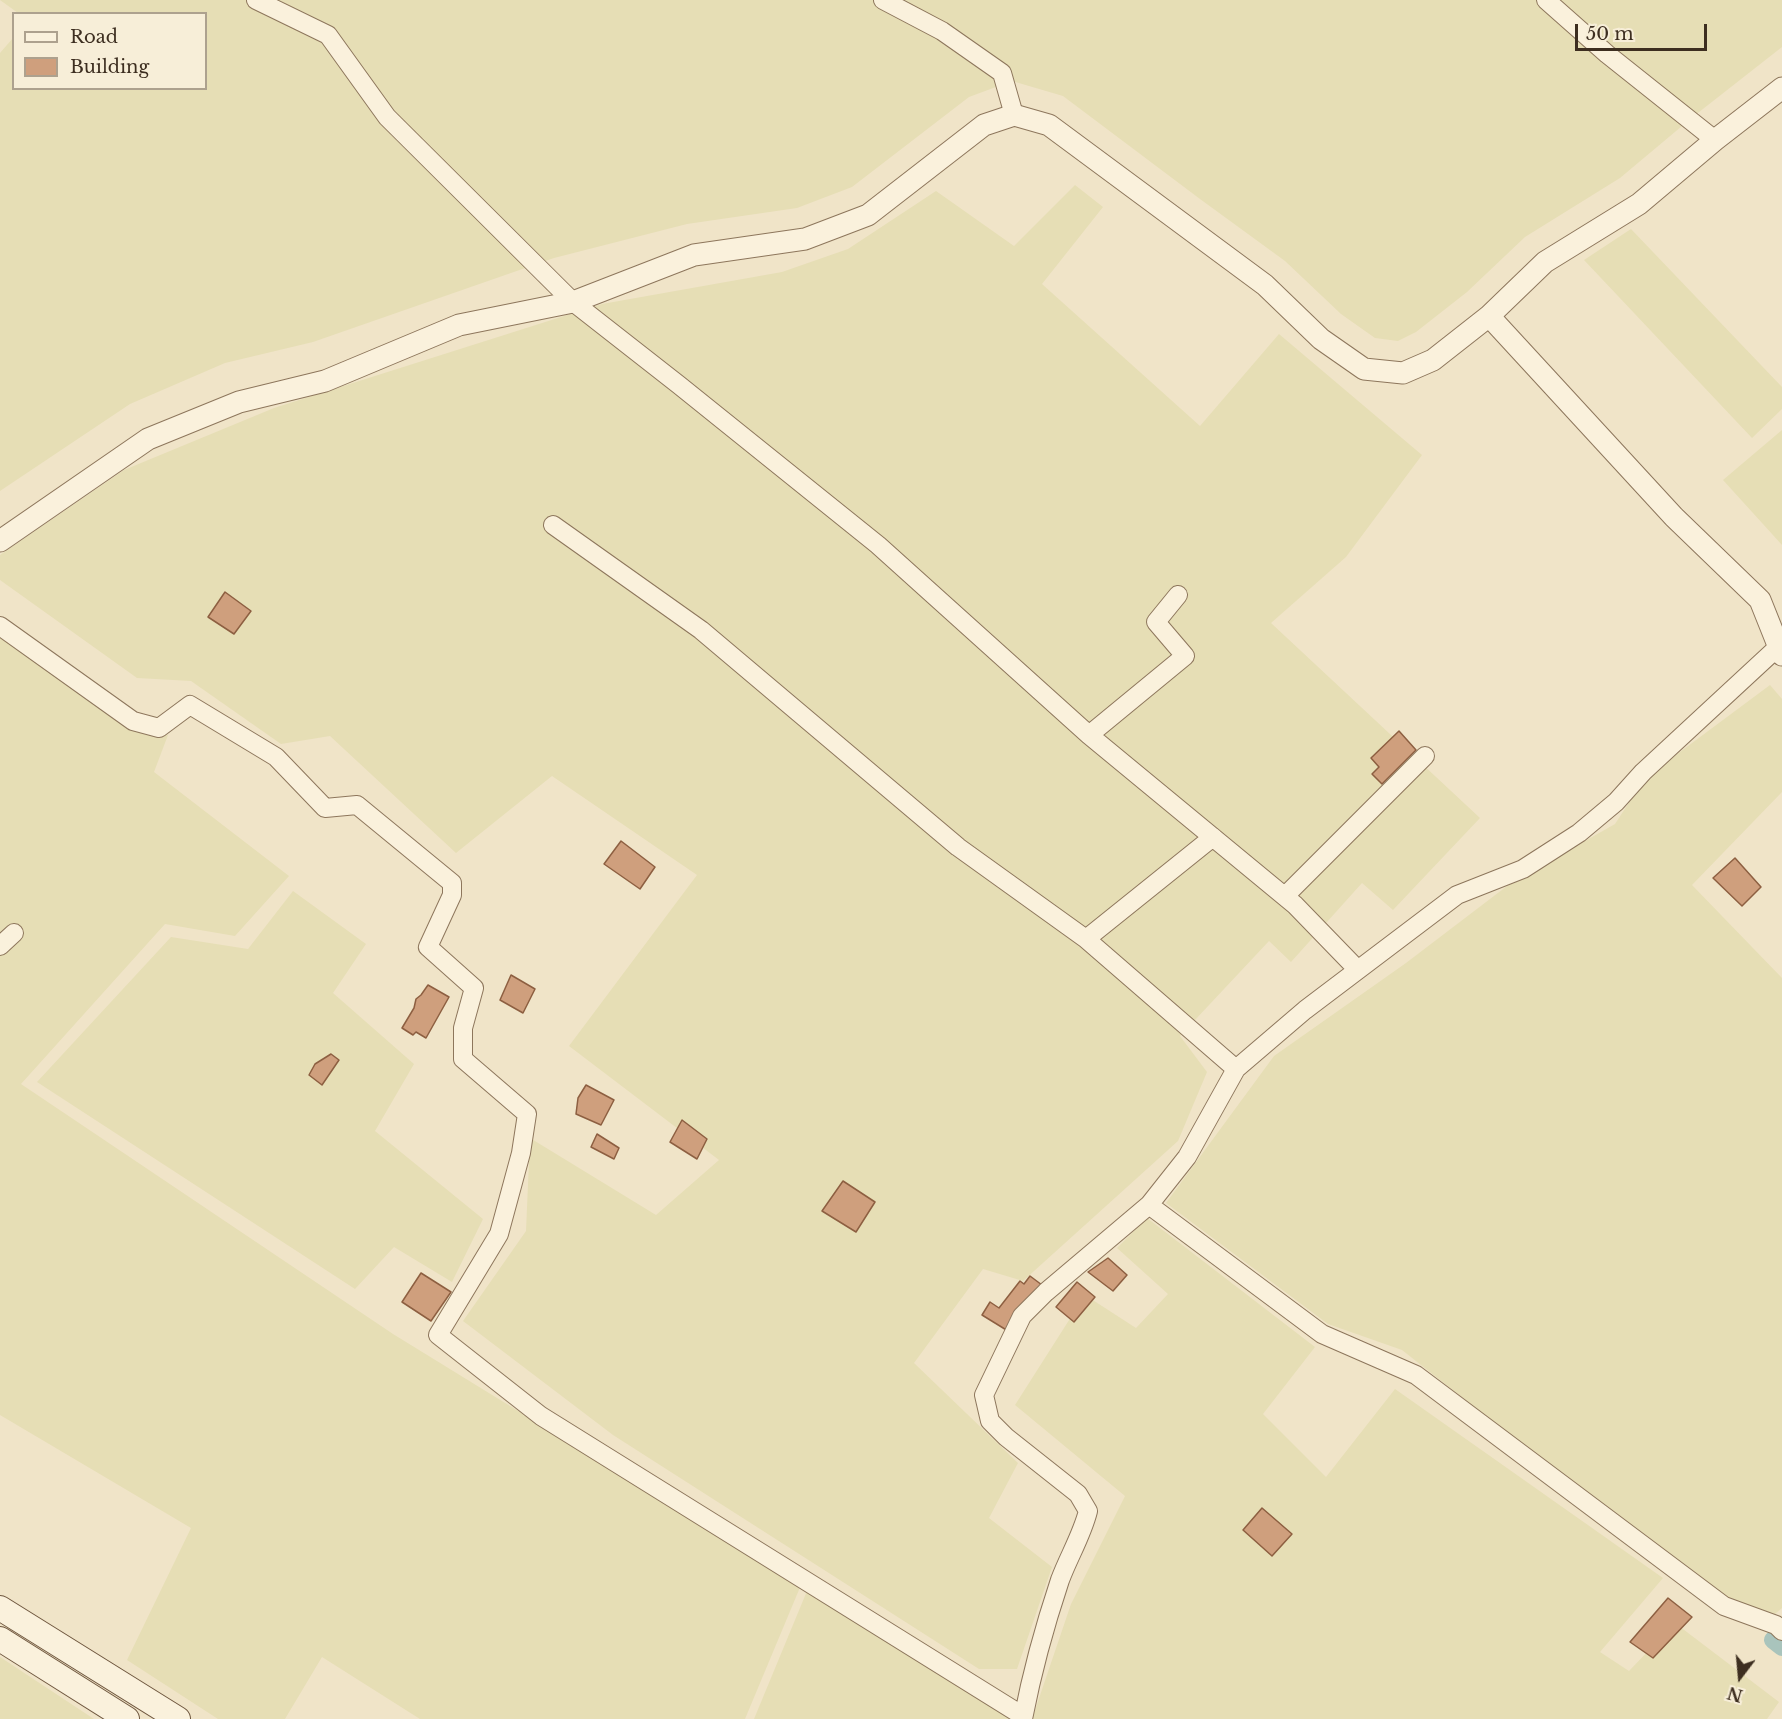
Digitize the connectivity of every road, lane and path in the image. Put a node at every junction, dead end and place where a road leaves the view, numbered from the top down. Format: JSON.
{"nodes":[{"id":1,"x":256,"y":0,"type":"edge"},
{"id":2,"x":883,"y":0,"type":"edge"},
{"id":3,"x":1546,"y":0,"type":"edge"},
{"id":4,"x":1782,"y":88,"type":"edge"},
{"id":5,"x":1014,"y":115,"type":"junction"},
{"id":6,"x":1714,"y":140,"type":"junction"},
{"id":7,"x":573,"y":302,"type":"junction"},
{"id":8,"x":1489,"y":316,"type":"junction"},
{"id":9,"x":553,"y":525,"type":"dead end"},
{"id":10,"x":0,"y":541,"type":"edge"},
{"id":11,"x":1178,"y":595,"type":"dead end"},
{"id":12,"x":0,"y":626,"type":"edge"},
{"id":13,"x":1780,"y":651,"type":"edge"},
{"id":14,"x":1089,"y":735,"type":"junction"},
{"id":15,"x":1425,"y":756,"type":"dead end"},
{"id":16,"x":1213,"y":837,"type":"junction"},
{"id":17,"x":1285,"y":896,"type":"junction"},
{"id":18,"x":14,"y":933,"type":"dead end"},
{"id":19,"x":1086,"y":939,"type":"junction"},
{"id":20,"x":0,"y":946,"type":"edge"},
{"id":21,"x":1358,"y":970,"type":"junction"},
{"id":22,"x":1236,"y":1069,"type":"junction"},
{"id":23,"x":1149,"y":1205,"type":"junction"},
{"id":24,"x":0,"y":1608,"type":"edge"},
{"id":25,"x":1782,"y":1631,"type":"edge"},
{"id":26,"x":0,"y":1639,"type":"edge"},
{"id":27,"x":1023,"y":1718,"type":"edge"},
{"id":28,"x":127,"y":1719,"type":"edge"},
{"id":29,"x":178,"y":1719,"type":"edge"}],
"edges":[{"from":1,"to":7,"type":"street"},
{"from":2,"to":5,"type":"street"},
{"from":3,"to":6,"type":"street"},
{"from":4,"to":6,"type":"street"},
{"from":5,"to":7,"type":"street"},
{"from":5,"to":8,"type":"street"},
{"from":6,"to":8,"type":"street"},
{"from":7,"to":10,"type":"street"},
{"from":7,"to":14,"type":"street"},
{"from":8,"to":13,"type":"street"},
{"from":9,"to":19,"type":"street"},
{"from":11,"to":14,"type":"street"},
{"from":12,"to":27,"type":"street"},
{"from":13,"to":21,"type":"street"},
{"from":14,"to":16,"type":"street"},
{"from":15,"to":17,"type":"street"},
{"from":16,"to":17,"type":"street"},
{"from":16,"to":19,"type":"street"},
{"from":17,"to":21,"type":"street"},
{"from":18,"to":20,"type":"street"},
{"from":19,"to":22,"type":"street"},
{"from":21,"to":22,"type":"street"},
{"from":22,"to":23,"type":"street"},
{"from":23,"to":25,"type":"street"},
{"from":23,"to":27,"type":"street"},
{"from":24,"to":29,"type":"main road"},
{"from":26,"to":28,"type":"main road"}]}
